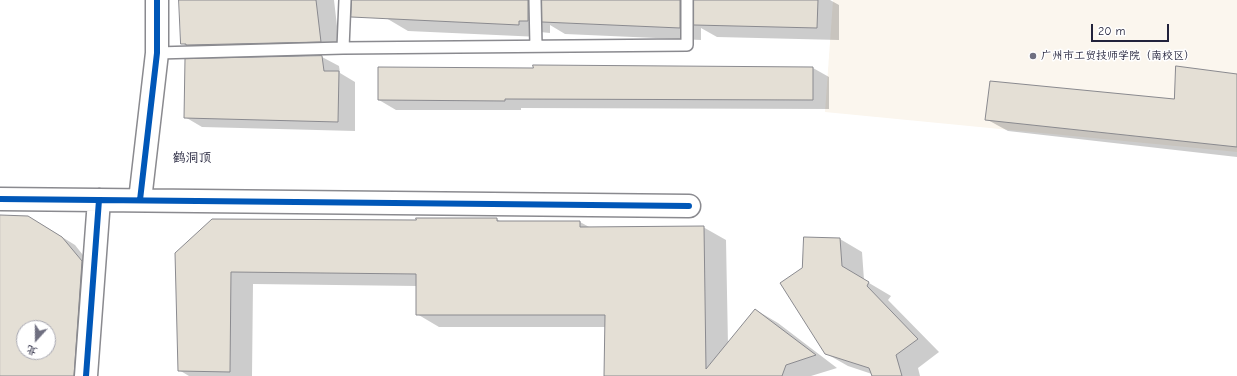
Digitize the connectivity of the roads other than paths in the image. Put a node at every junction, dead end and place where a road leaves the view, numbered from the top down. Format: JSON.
{"nodes":[{"id":1,"x":157,"y":0,"type":"edge"},
{"id":2,"x":345,"y":0,"type":"edge"},
{"id":3,"x":535,"y":0,"type":"edge"},
{"id":4,"x":687,"y":0,"type":"edge"},
{"id":5,"x":536,"y":46,"type":"junction"},
{"id":6,"x":342,"y":48,"type":"junction"},
{"id":7,"x":156,"y":53,"type":"junction"},
{"id":8,"x":0,"y":199,"type":"edge"},
{"id":9,"x":99,"y":200,"type":"junction"},
{"id":10,"x":140,"y":200,"type":"junction"},
{"id":11,"x":689,"y":206,"type":"dead end"},
{"id":12,"x":86,"y":376,"type":"edge"}],
"edges":[{"from":1,"to":7,"type":"street"},
{"from":2,"to":6,"type":"lane"},
{"from":3,"to":5,"type":"lane"},
{"from":4,"to":5,"type":"lane"},
{"from":5,"to":6,"type":"lane"},
{"from":6,"to":7,"type":"lane"},
{"from":7,"to":10,"type":"street"},
{"from":8,"to":9,"type":"street"},
{"from":9,"to":10,"type":"street"},
{"from":9,"to":12,"type":"street"},
{"from":10,"to":11,"type":"street"}]}
